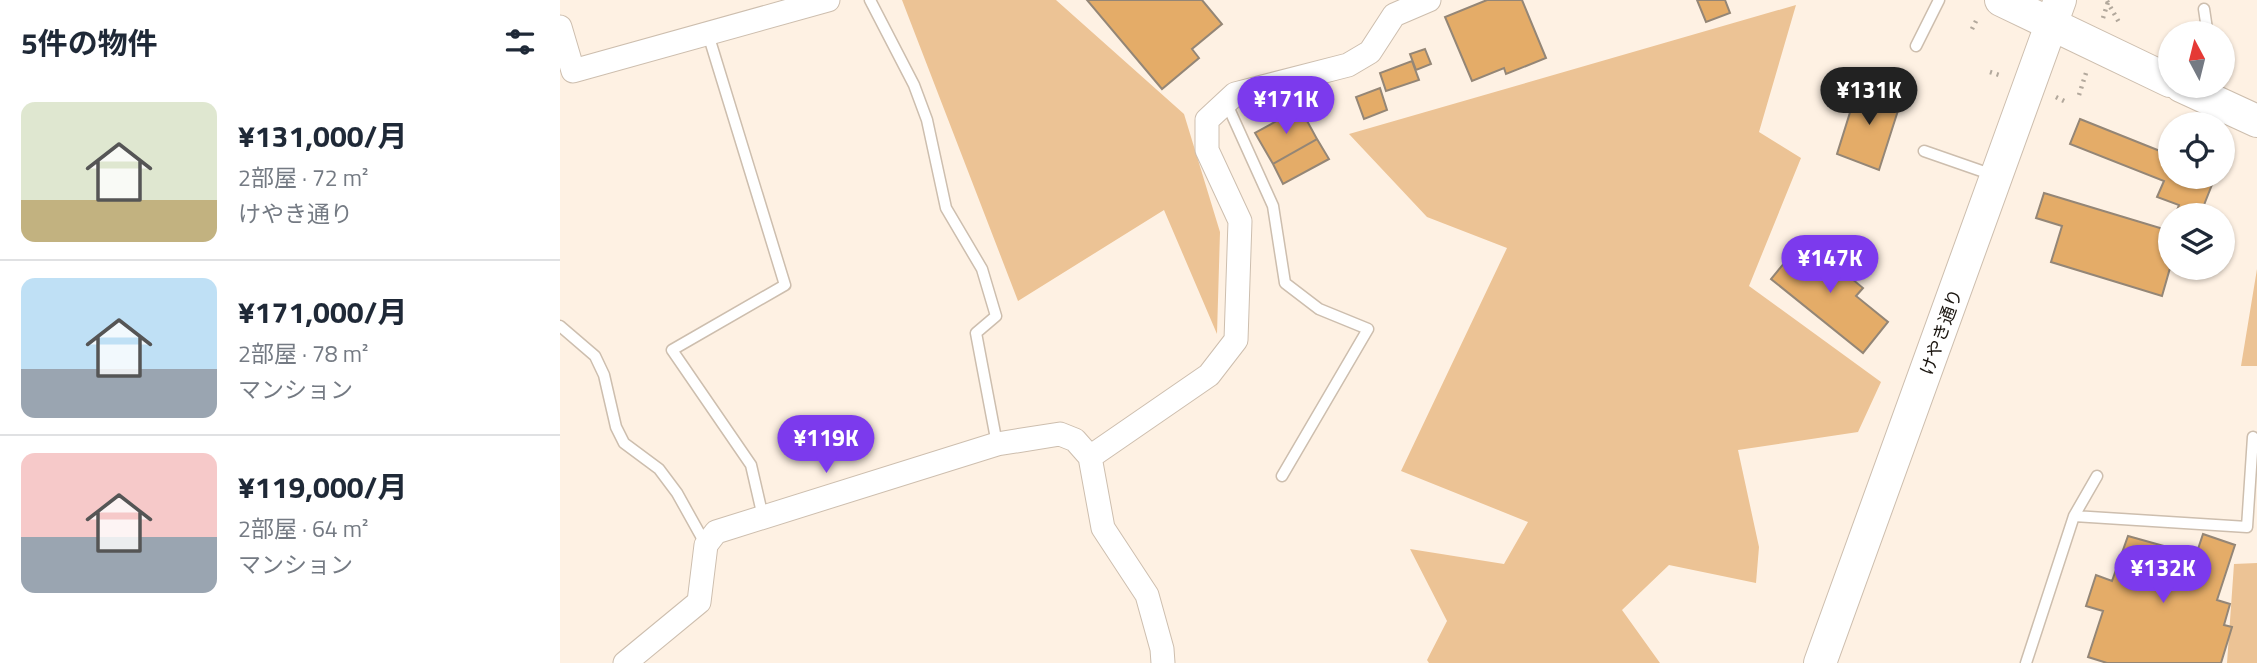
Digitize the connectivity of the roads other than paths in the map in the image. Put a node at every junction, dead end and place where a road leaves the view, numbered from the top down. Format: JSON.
{"nodes":[{"id":1,"x":828,"y":0,"type":"edge"},
{"id":2,"x":870,"y":0,"type":"edge"},
{"id":3,"x":1429,"y":0,"type":"edge"},
{"id":4,"x":1939,"y":0,"type":"edge"},
{"id":5,"x":2001,"y":0,"type":"edge"},
{"id":6,"x":2204,"y":9,"type":"dead end"},
{"id":7,"x":2056,"y":12,"type":"edge"},
{"id":8,"x":2206,"y":21,"type":"edge"},
{"id":9,"x":560,"y":27,"type":"edge"},
{"id":10,"x":708,"y":34,"type":"junction"},
{"id":11,"x":1916,"y":46,"type":"dead end"},
{"id":12,"x":2158,"y":74,"type":"edge"},
{"id":13,"x":2207,"y":98,"type":"edge"},
{"id":14,"x":1226,"y":102,"type":"junction"},
{"id":15,"x":2257,"y":121,"type":"edge"},
{"id":16,"x":1924,"y":150,"type":"dead end"},
{"id":17,"x":1997,"y":177,"type":"junction"},
{"id":18,"x":560,"y":326,"type":"edge"},
{"id":19,"x":2253,"y":438,"type":"dead end"},
{"id":20,"x":998,"y":444,"type":"junction"},
{"id":21,"x":1090,"y":457,"type":"junction"},
{"id":22,"x":1282,"y":476,"type":"dead end"},
{"id":23,"x":2097,"y":476,"type":"dead end"},
{"id":24,"x":2074,"y":516,"type":"junction"},
{"id":25,"x":763,"y":517,"type":"junction"},
{"id":26,"x":706,"y":545,"type":"junction"},
{"id":27,"x":625,"y":663,"type":"edge"},
{"id":28,"x":1163,"y":663,"type":"edge"},
{"id":29,"x":1820,"y":663,"type":"edge"},
{"id":30,"x":2026,"y":663,"type":"edge"}],
"edges":[{"from":1,"to":10,"type":"street"},
{"from":2,"to":20,"type":"lane"},
{"from":3,"to":14,"type":"street"},
{"from":4,"to":11,"type":"lane"},
{"from":5,"to":7,"type":"street"},
{"from":6,"to":8,"type":"lane"},
{"from":7,"to":12,"type":"street"},
{"from":7,"to":17,"type":"street","name":"けやき通り"},
{"from":9,"to":10,"type":"street"},
{"from":10,"to":25,"type":"lane"},
{"from":13,"to":15,"type":"street"},
{"from":14,"to":21,"type":"street"},
{"from":14,"to":22,"type":"lane"},
{"from":16,"to":17,"type":"lane"},
{"from":17,"to":29,"type":"street","name":"けやき通り"},
{"from":18,"to":26,"type":"lane"},
{"from":19,"to":24,"type":"lane"},
{"from":20,"to":21,"type":"street"},
{"from":20,"to":25,"type":"street"},
{"from":21,"to":28,"type":"street"},
{"from":23,"to":24,"type":"lane"},
{"from":24,"to":30,"type":"lane"},
{"from":25,"to":26,"type":"street"},
{"from":26,"to":27,"type":"street"}]}
